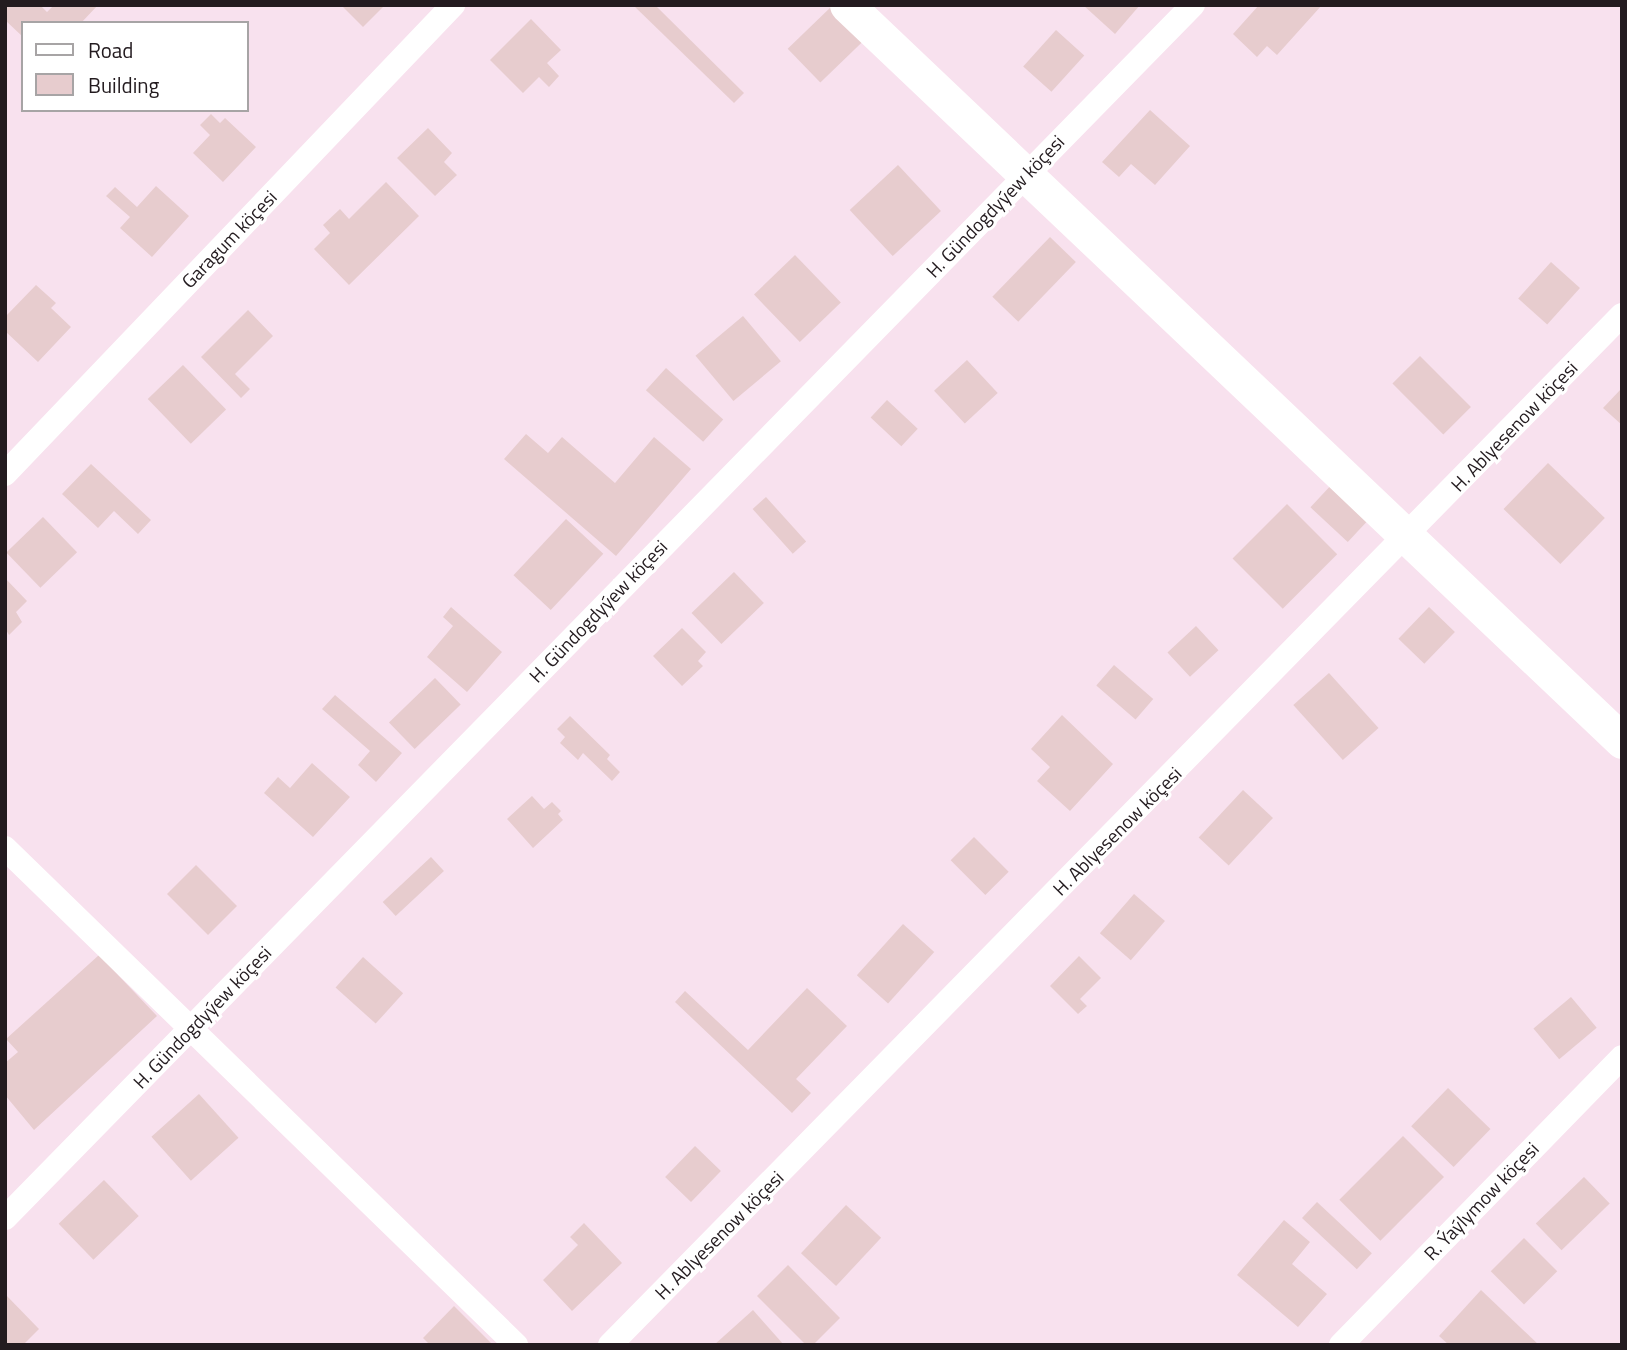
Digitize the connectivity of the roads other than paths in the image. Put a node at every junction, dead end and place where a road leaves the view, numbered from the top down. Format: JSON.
{"nodes":[{"id":1,"x":453,"y":5,"type":"edge"},
{"id":2,"x":847,"y":5,"type":"edge"},
{"id":3,"x":1193,"y":5,"type":"edge"},
{"id":4,"x":1024,"y":175,"type":"junction"},
{"id":5,"x":1622,"y":316,"type":"edge"},
{"id":6,"x":5,"y":474,"type":"edge"},
{"id":7,"x":1406,"y":537,"type":"junction"},
{"id":8,"x":1622,"y":741,"type":"edge"},
{"id":9,"x":5,"y":848,"type":"edge"},
{"id":10,"x":190,"y":1029,"type":"junction"},
{"id":11,"x":1622,"y":1057,"type":"edge"},
{"id":12,"x":5,"y":1219,"type":"edge"},
{"id":13,"x":516,"y":1345,"type":"edge"},
{"id":14,"x":610,"y":1345,"type":"edge"},
{"id":15,"x":1341,"y":1345,"type":"edge"}],
"edges":[{"from":1,"to":6,"type":"street","name":"Garagum köçesi"},
{"from":2,"to":4,"type":"street"},
{"from":3,"to":4,"type":"street","name":"H. Gündogdyýew köçesi"},
{"from":4,"to":7,"type":"street"},
{"from":4,"to":10,"type":"street","name":"H. Gündogdyýew köçesi"},
{"from":5,"to":7,"type":"street","name":"H. Ablyesenow köçesi"},
{"from":7,"to":8,"type":"street"},
{"from":7,"to":14,"type":"street","name":"H. Ablyesenow köçesi"},
{"from":9,"to":10,"type":"street"},
{"from":10,"to":12,"type":"street","name":"H. Gündogdyýew köçesi"},
{"from":10,"to":13,"type":"street"},
{"from":11,"to":15,"type":"street","name":"R. Ýaýlymow köçesi"}]}
